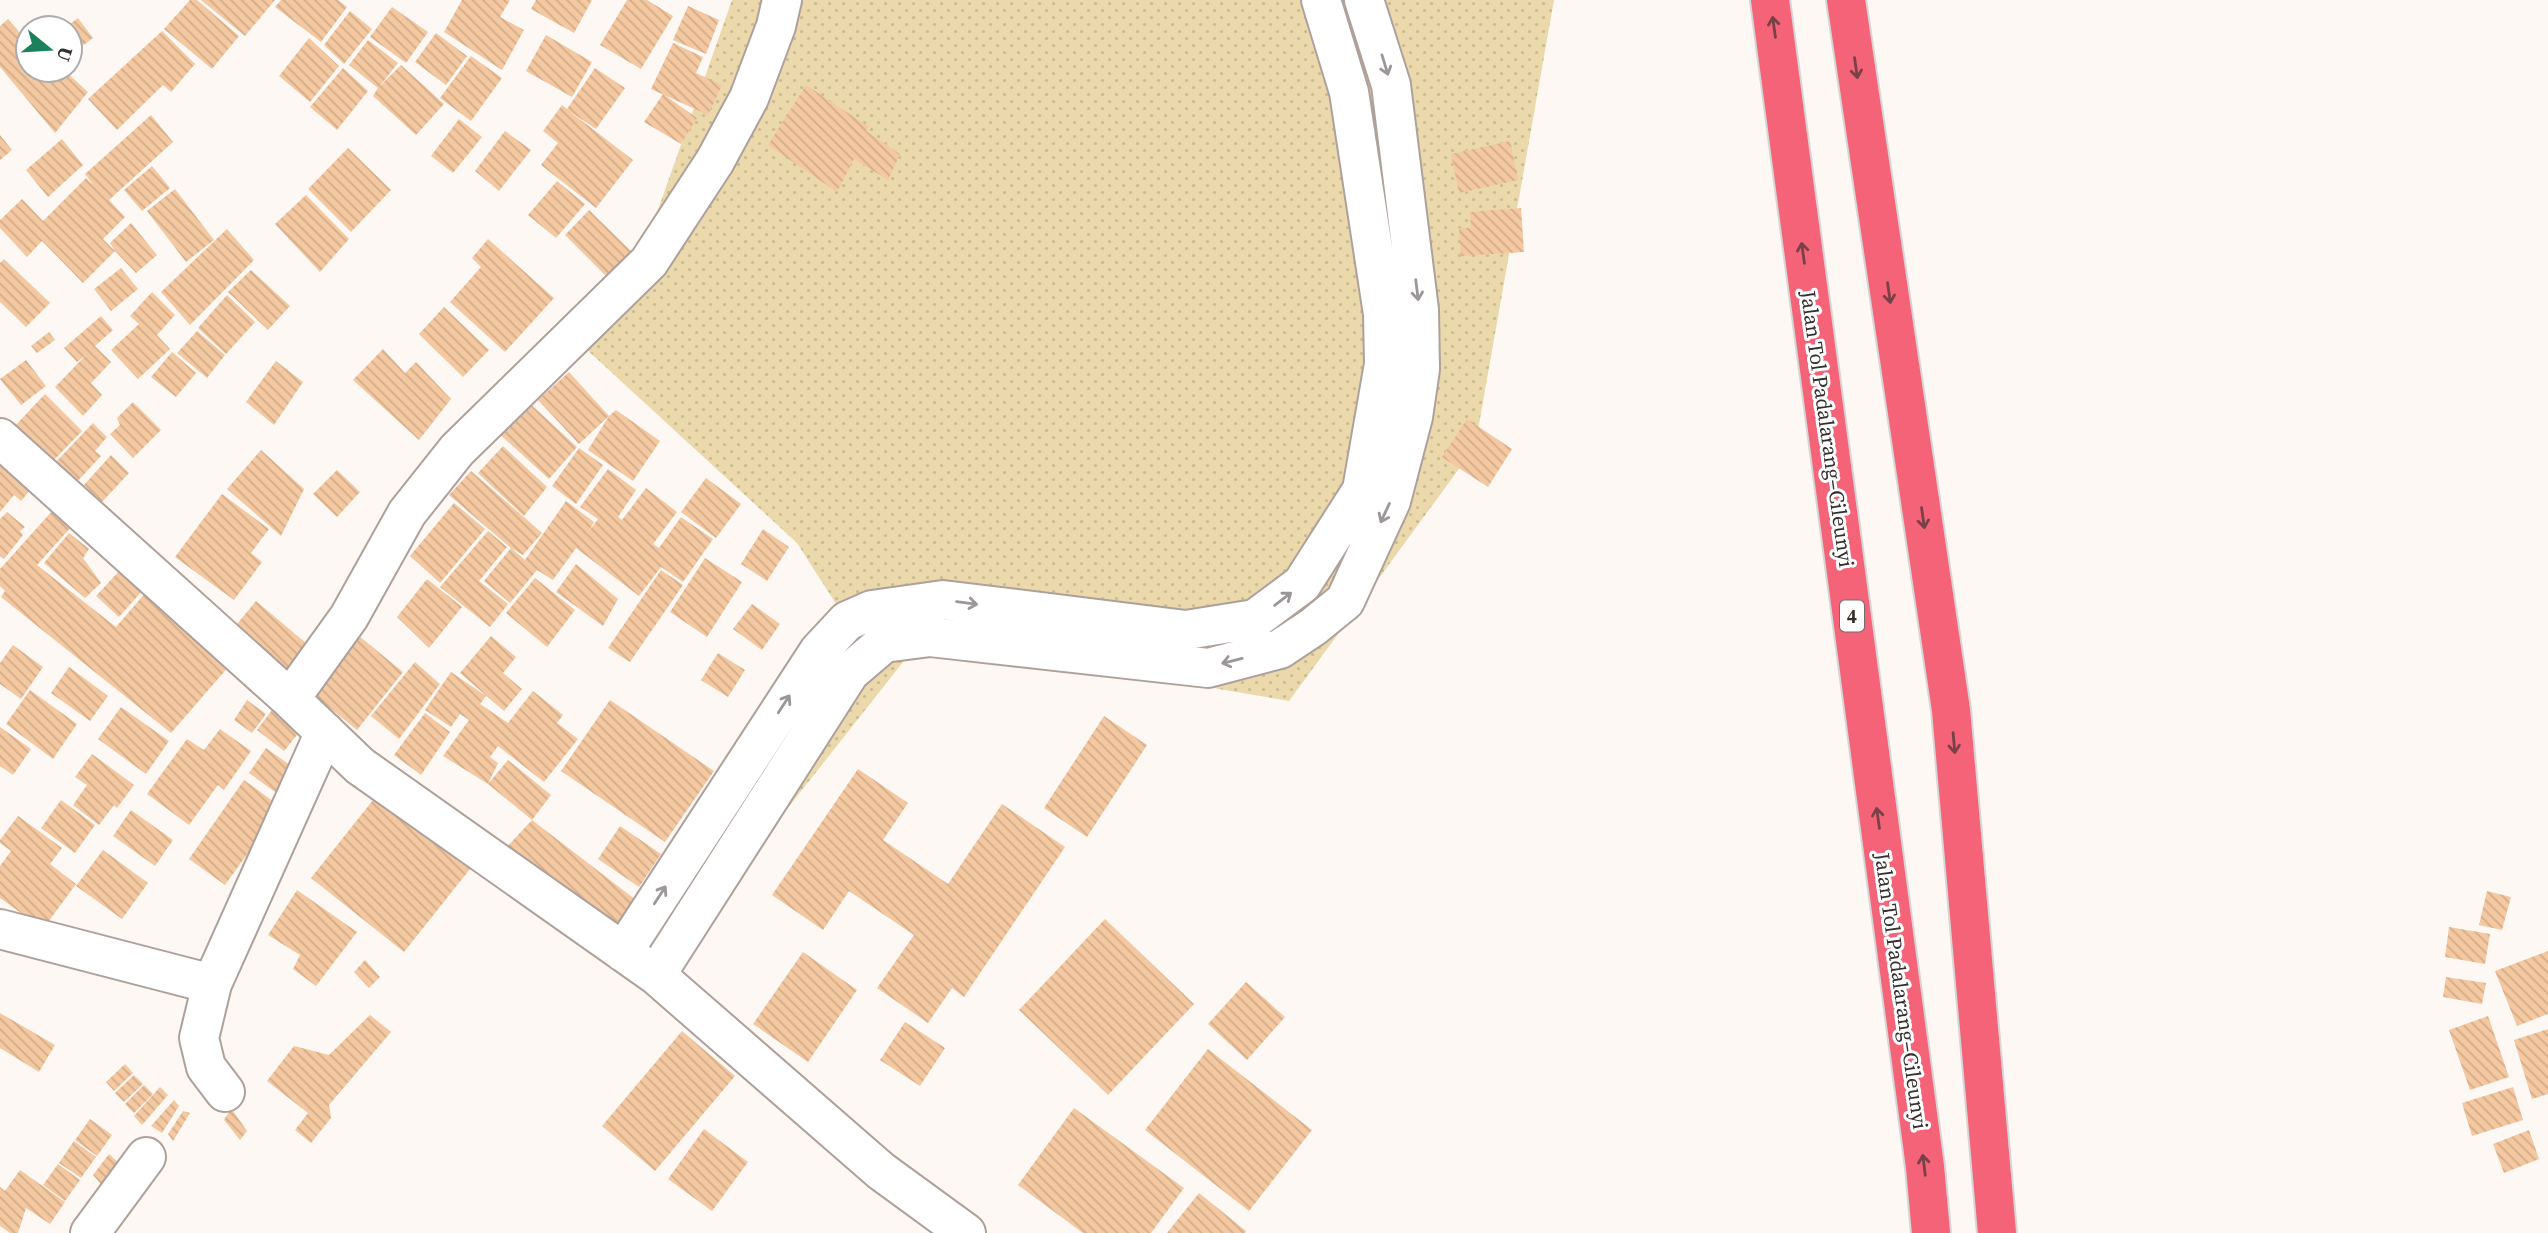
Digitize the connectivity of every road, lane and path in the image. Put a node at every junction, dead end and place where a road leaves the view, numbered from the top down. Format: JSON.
{"nodes":[{"id":1,"x":782,"y":0,"type":"edge"},
{"id":2,"x":1321,"y":0,"type":"edge"},
{"id":3,"x":1364,"y":0,"type":"edge"},
{"id":4,"x":1770,"y":0,"type":"edge"},
{"id":5,"x":1846,"y":0,"type":"edge"},
{"id":6,"x":0,"y":438,"type":"edge"},
{"id":7,"x":819,"y":651,"type":"junction"},
{"id":8,"x":850,"y":672,"type":"junction"},
{"id":9,"x":290,"y":699,"type":"junction"},
{"id":10,"x":325,"y":732,"type":"junction"},
{"id":11,"x":0,"y":929,"type":"edge"},
{"id":12,"x":623,"y":952,"type":"junction"},
{"id":13,"x":656,"y":975,"type":"junction"},
{"id":14,"x":212,"y":984,"type":"junction"},
{"id":15,"x":225,"y":1092,"type":"dead end"},
{"id":16,"x":146,"y":1157,"type":"dead end"},
{"id":17,"x":951,"y":1228,"type":"edge"},
{"id":18,"x":90,"y":1233,"type":"edge"},
{"id":19,"x":1931,"y":1233,"type":"edge"},
{"id":20,"x":1997,"y":1233,"type":"edge"}],
"edges":[{"from":1,"to":9,"type":"street"},
{"from":7,"to":2,"type":"street","one_way":true},
{"from":3,"to":8,"type":"street","one_way":true},
{"from":19,"to":4,"type":"highway","name":"Jalan Tol Padalarang–Cileunyi","number":"4","one_way":true},
{"from":5,"to":20,"type":"highway","one_way":true},
{"from":6,"to":9,"type":"street"},
{"from":7,"to":8,"type":"street"},
{"from":12,"to":7,"type":"street","one_way":true},
{"from":8,"to":13,"type":"street"},
{"from":9,"to":10,"type":"street"},
{"from":10,"to":12,"type":"street"},
{"from":10,"to":14,"type":"street"},
{"from":11,"to":14,"type":"street"},
{"from":12,"to":13,"type":"street"},
{"from":13,"to":17,"type":"street"},
{"from":14,"to":15,"type":"street"},
{"from":16,"to":18,"type":"street"}]}
